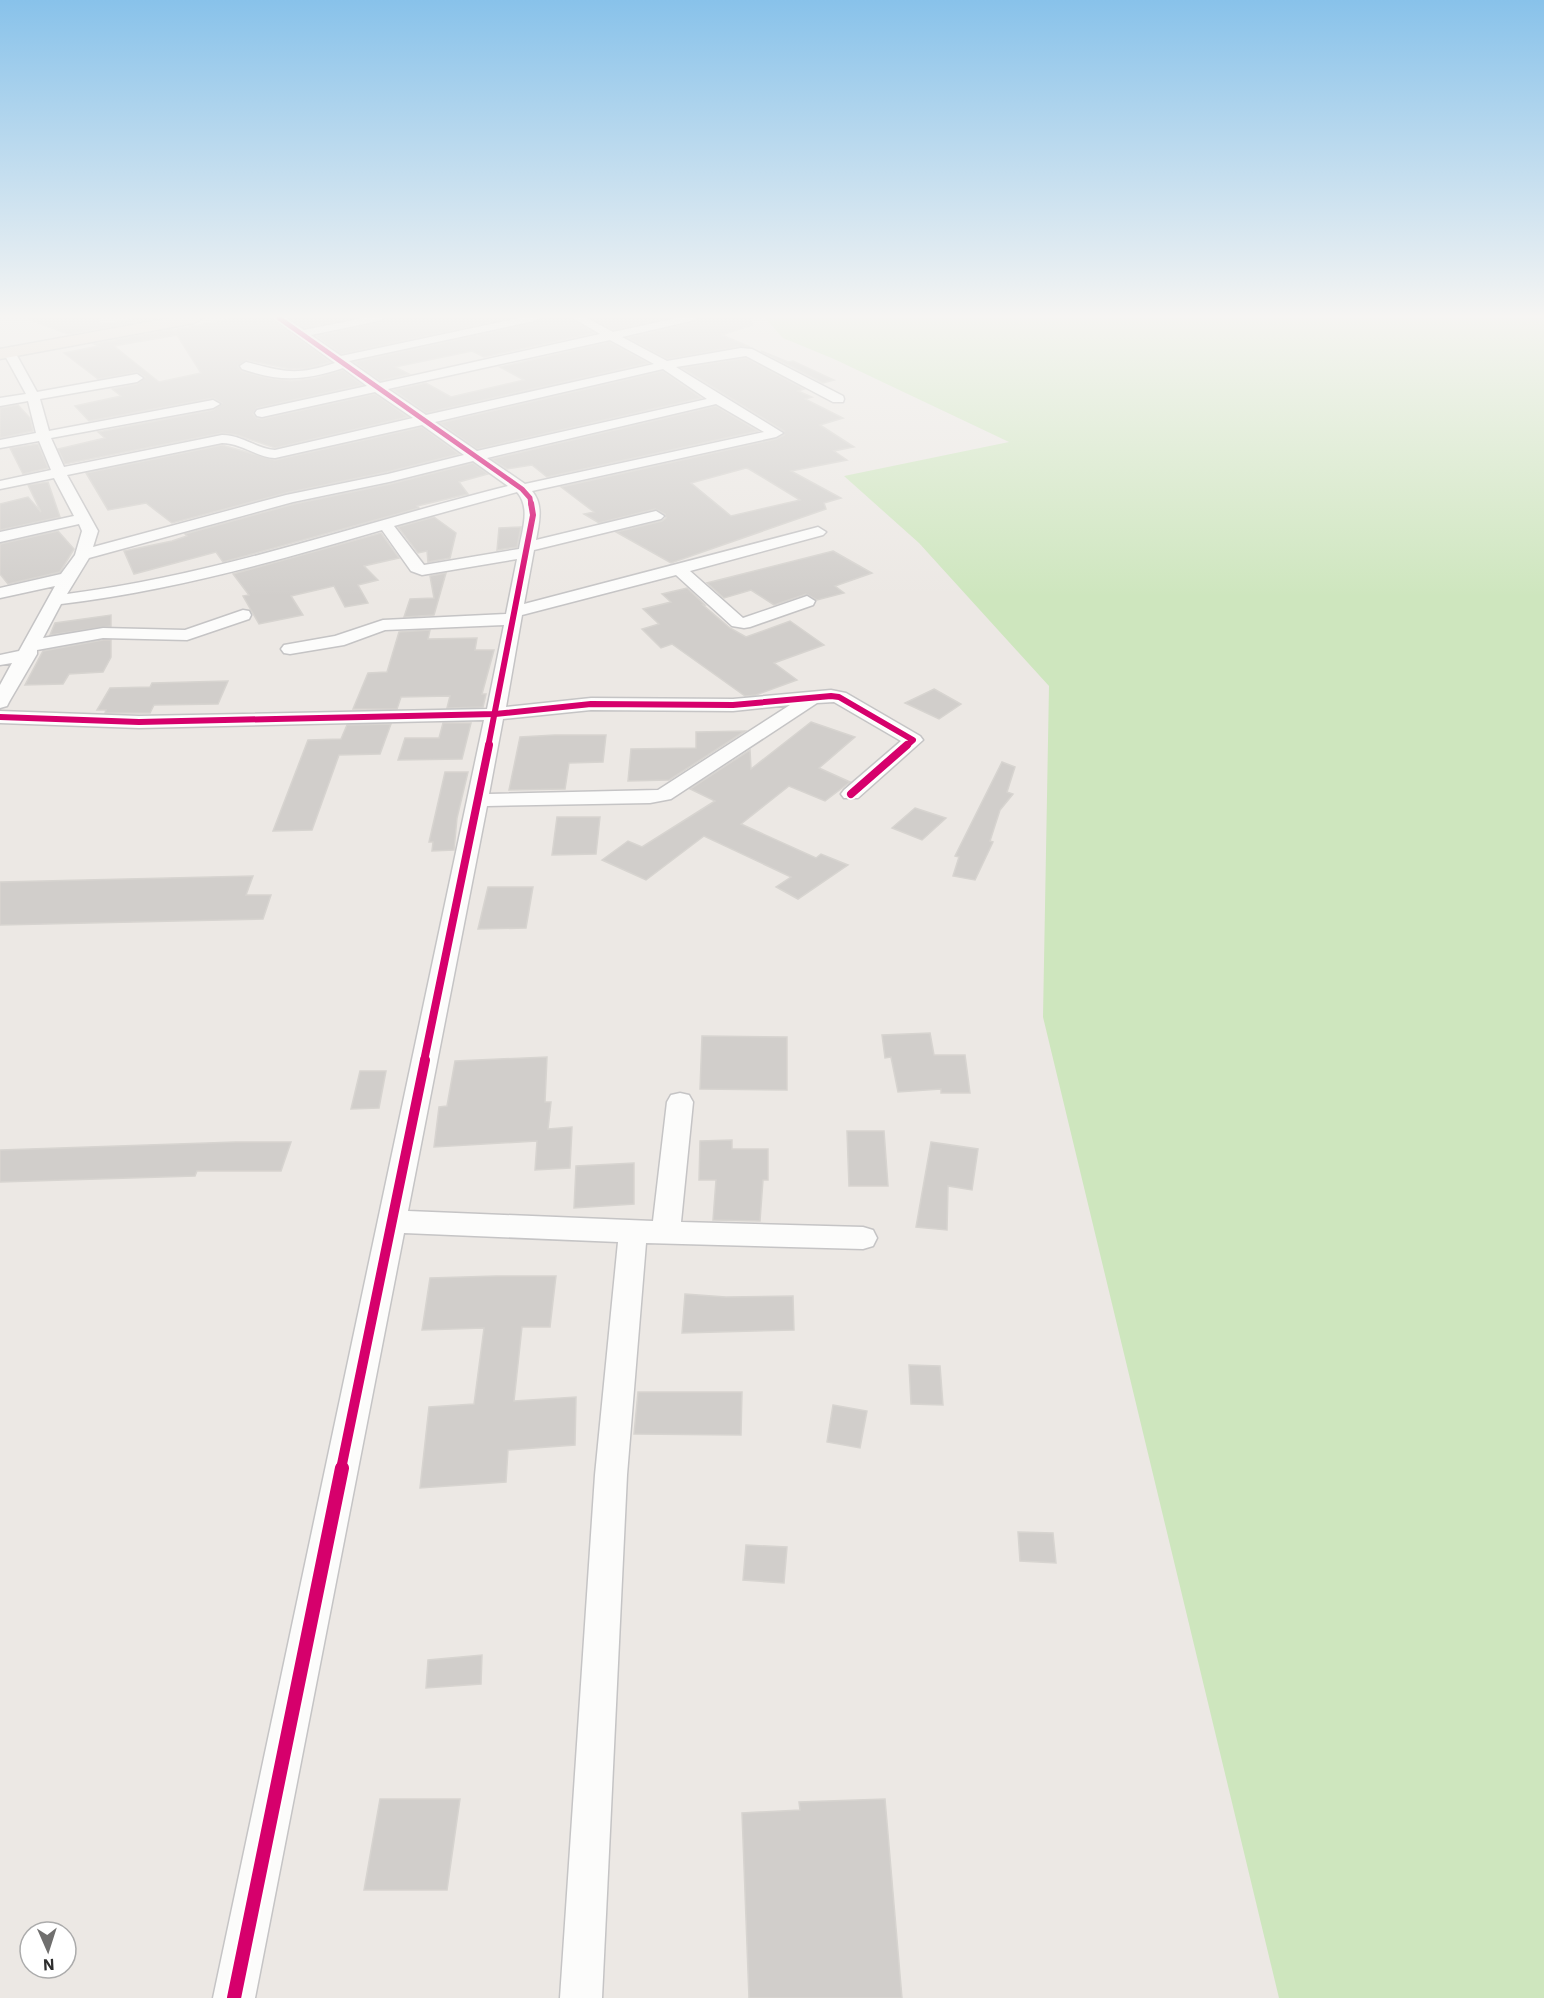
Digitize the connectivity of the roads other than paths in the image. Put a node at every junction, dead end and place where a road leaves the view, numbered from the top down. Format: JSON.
{"nodes":[{"id":1,"x":37,"y":411,"type":"edge"},
{"id":2,"x":173,"y":411,"type":"edge"},
{"id":3,"x":270,"y":411,"type":"edge"},
{"id":4,"x":411,"y":411,"type":"edge"},
{"id":5,"x":462,"y":411,"type":"edge"},
{"id":6,"x":669,"y":411,"type":"edge"},
{"id":7,"x":738,"y":411,"type":"edge"},
{"id":8,"x":262,"y":413,"type":"dead end"},
{"id":9,"x":423,"y":420,"type":"junction"},
{"id":10,"x":43,"y":435,"type":"junction"},
{"id":11,"x":0,"y":444,"type":"edge"},
{"id":12,"x":475,"y":456,"type":"junction"},
{"id":13,"x":59,"y":473,"type":"junction"},
{"id":14,"x":0,"y":485,"type":"edge"},
{"id":15,"x":520,"y":488,"type":"junction"},
{"id":16,"x":656,"y":516,"type":"dead end"},
{"id":17,"x":85,"y":518,"type":"junction"},
{"id":18,"x":386,"y":525,"type":"junction"},
{"id":19,"x":818,"y":531,"type":"dead end"},
{"id":20,"x":0,"y":537,"type":"edge"},
{"id":21,"x":526,"y":550,"type":"junction"},
{"id":22,"x":83,"y":555,"type":"junction"},
{"id":23,"x":679,"y":569,"type":"junction"},
{"id":24,"x":67,"y":578,"type":"junction"},
{"id":25,"x":0,"y":593,"type":"edge"},
{"id":26,"x":56,"y":600,"type":"junction"},
{"id":27,"x":807,"y":601,"type":"dead end"},
{"id":28,"x":243,"y":615,"type":"dead end"},
{"id":29,"x":514,"y":616,"type":"junction"},
{"id":30,"x":30,"y":649,"type":"junction"},
{"id":31,"x":290,"y":649,"type":"dead end"},
{"id":32,"x":0,"y":660,"type":"edge"},
{"id":33,"x":812,"y":699,"type":"junction"},
{"id":34,"x":0,"y":702,"type":"edge"},
{"id":35,"x":495,"y":714,"type":"junction"},
{"id":36,"x":0,"y":717,"type":"edge"},
{"id":37,"x":851,"y":794,"type":"dead end"},
{"id":38,"x":477,"y":800,"type":"junction"},
{"id":39,"x":680,"y":1102,"type":"dead end"},
{"id":40,"x":391,"y":1221,"type":"junction"},
{"id":41,"x":650,"y":1232,"type":"junction"},
{"id":42,"x":863,"y":1238,"type":"dead end"},
{"id":43,"x":234,"y":1998,"type":"edge"},
{"id":44,"x":581,"y":1998,"type":"edge"}],
"edges":[{"from":1,"to":10,"type":"street"},
{"from":2,"to":10,"type":"street"},
{"from":3,"to":8,"type":"street"},
{"from":4,"to":9,"type":"street"},
{"from":5,"to":9,"type":"street"},
{"from":6,"to":12,"type":"street"},
{"from":7,"to":15,"type":"street"},
{"from":9,"to":12,"type":"street"},
{"from":9,"to":13,"type":"street"},
{"from":10,"to":11,"type":"street"},
{"from":10,"to":13,"type":"street"},
{"from":12,"to":15,"type":"street"},
{"from":12,"to":22,"type":"street"},
{"from":13,"to":14,"type":"street"},
{"from":13,"to":17,"type":"street"},
{"from":15,"to":18,"type":"street"},
{"from":15,"to":21,"type":"street"},
{"from":16,"to":21,"type":"street"},
{"from":17,"to":20,"type":"street"},
{"from":17,"to":22,"type":"street"},
{"from":18,"to":21,"type":"street"},
{"from":18,"to":26,"type":"street"},
{"from":19,"to":23,"type":"street"},
{"from":21,"to":29,"type":"street"},
{"from":22,"to":24,"type":"street"},
{"from":23,"to":27,"type":"street"},
{"from":23,"to":29,"type":"street"},
{"from":24,"to":25,"type":"street"},
{"from":24,"to":26,"type":"street"},
{"from":26,"to":30,"type":"street"},
{"from":28,"to":30,"type":"street"},
{"from":29,"to":31,"type":"street"},
{"from":29,"to":35,"type":"street"},
{"from":30,"to":32,"type":"street"},
{"from":30,"to":34,"type":"street"},
{"from":33,"to":35,"type":"street"},
{"from":33,"to":37,"type":"street"},
{"from":33,"to":38,"type":"street"},
{"from":35,"to":36,"type":"street"},
{"from":35,"to":38,"type":"street"},
{"from":38,"to":40,"type":"street"},
{"from":39,"to":41,"type":"street"},
{"from":40,"to":41,"type":"street"},
{"from":40,"to":43,"type":"street"},
{"from":41,"to":42,"type":"street"},
{"from":41,"to":44,"type":"street"}]}
